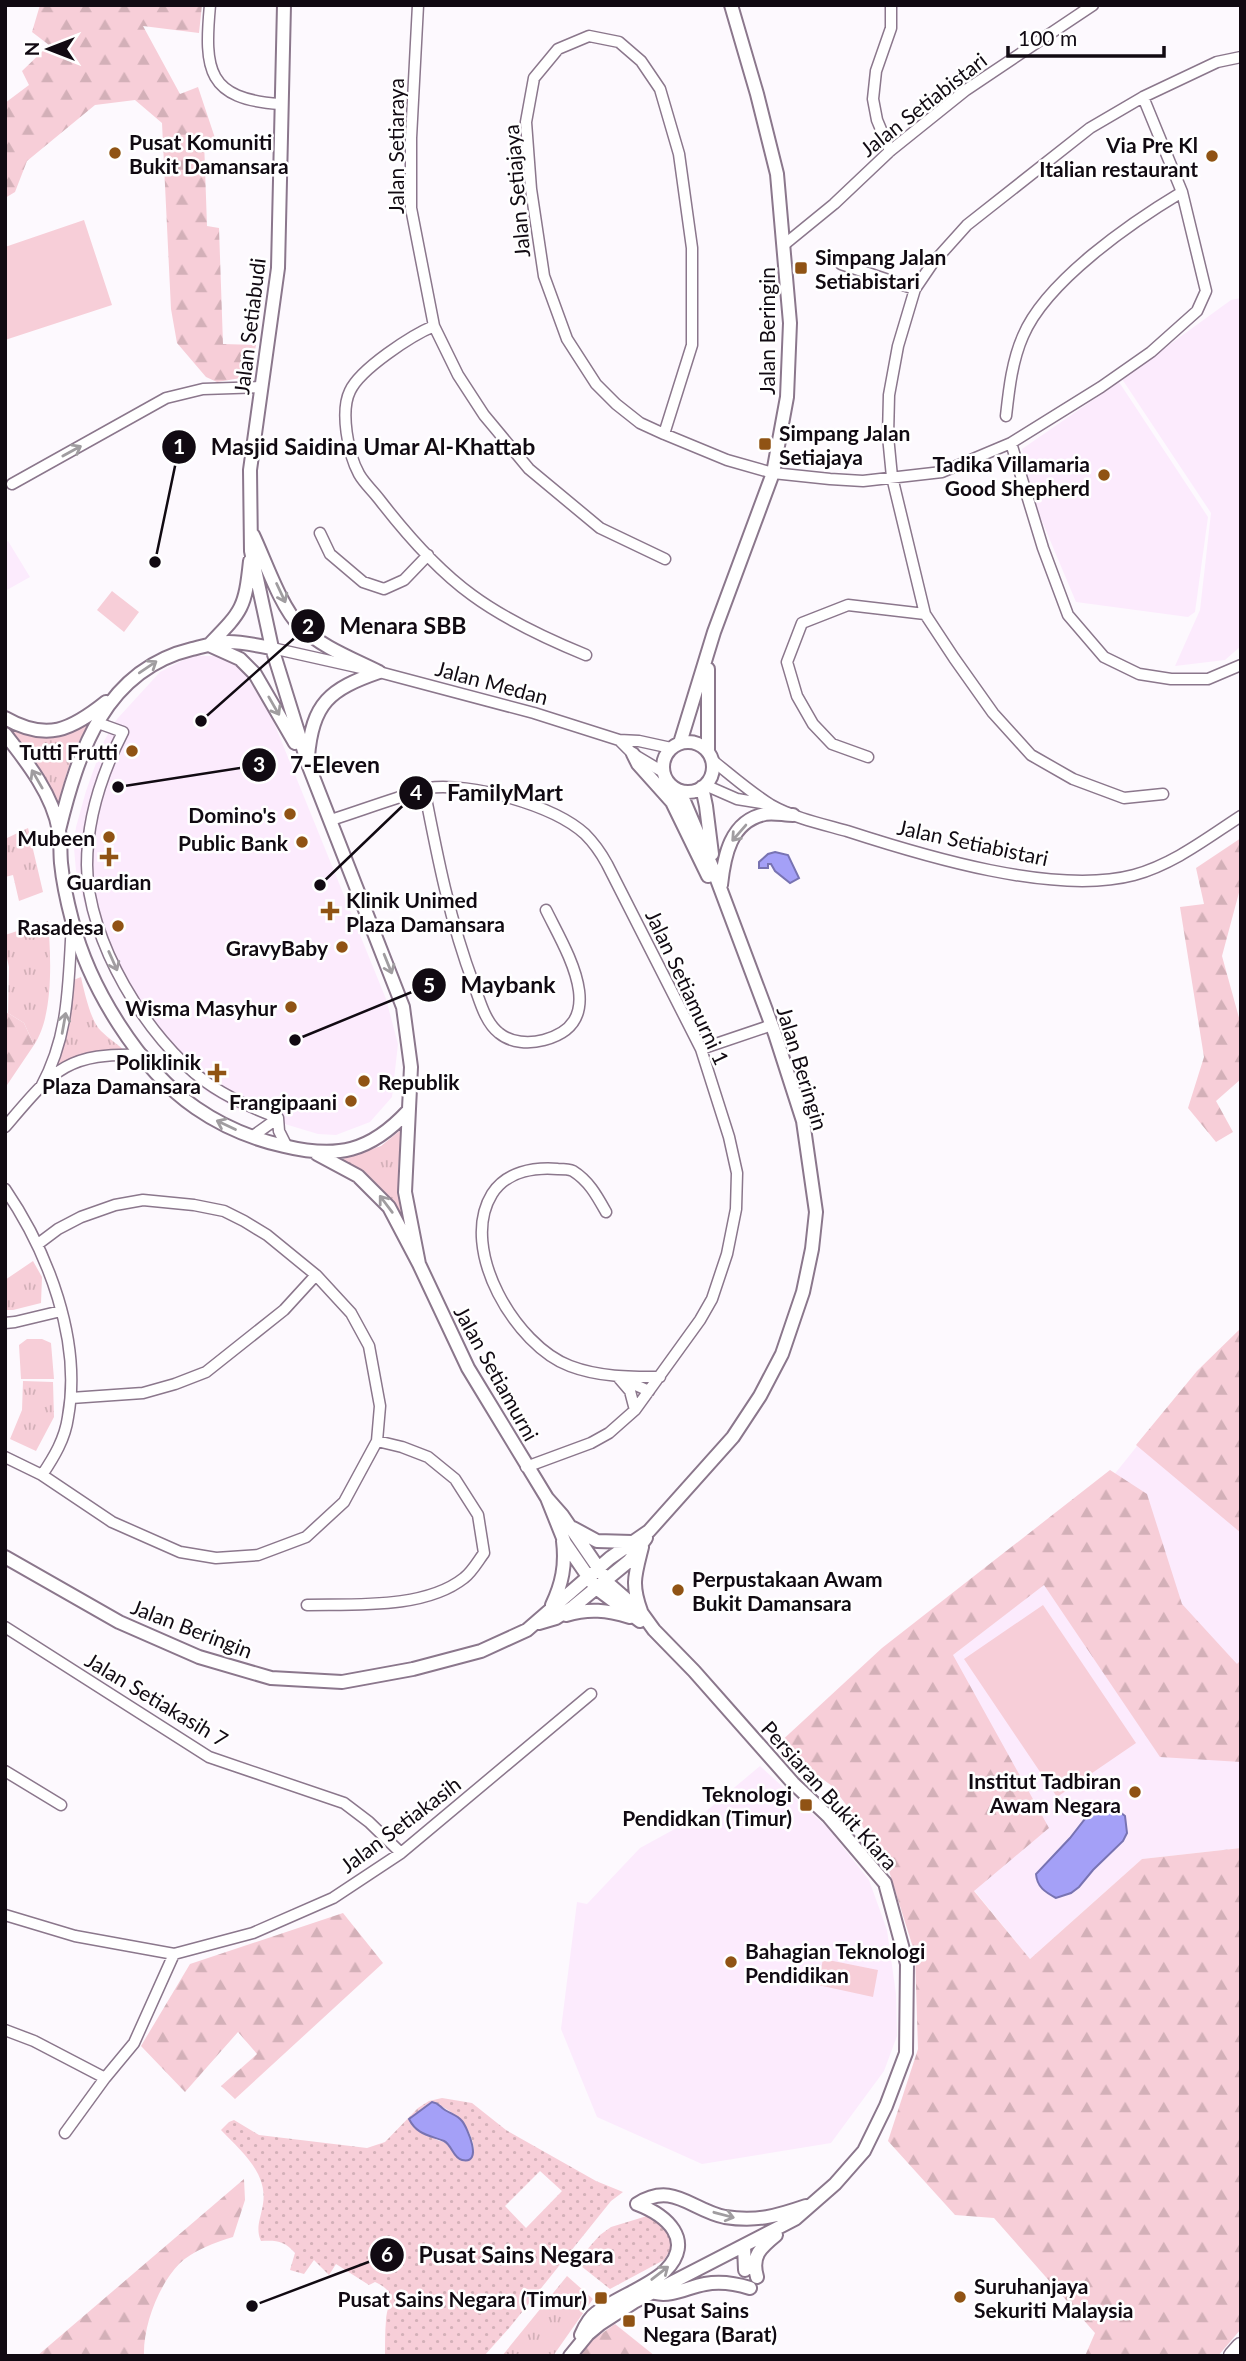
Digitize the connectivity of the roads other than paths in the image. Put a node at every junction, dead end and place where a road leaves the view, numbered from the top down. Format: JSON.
{"nodes":[{"id":1,"x":210,"y":5,"type":"edge"},
{"id":2,"x":284,"y":5,"type":"edge"},
{"id":3,"x":418,"y":5,"type":"edge"},
{"id":4,"x":731,"y":5,"type":"edge"},
{"id":5,"x":891,"y":5,"type":"edge"},
{"id":6,"x":1093,"y":5,"type":"edge"},
{"id":7,"x":1241,"y":57,"type":"edge"},
{"id":8,"x":1143,"y":97,"type":"junction"},
{"id":9,"x":280,"y":104,"type":"junction"},
{"id":10,"x":890,"y":151,"type":"junction"},
{"id":11,"x":1182,"y":192,"type":"junction"},
{"id":12,"x":785,"y":244,"type":"junction"},
{"id":13,"x":841,"y":264,"type":"dead end"},
{"id":14,"x":915,"y":289,"type":"junction"},
{"id":15,"x":434,"y":326,"type":"junction"},
{"id":16,"x":261,"y":387,"type":"junction"},
{"id":17,"x":1006,"y":415,"type":"dead end"},
{"id":18,"x":664,"y":434,"type":"junction"},
{"id":19,"x":1011,"y":443,"type":"junction"},
{"id":20,"x":773,"y":473,"type":"junction"},
{"id":21,"x":892,"y":477,"type":"junction"},
{"id":22,"x":12,"y":484,"type":"dead end"},
{"id":23,"x":251,"y":532,"type":"junction"},
{"id":24,"x":320,"y":533,"type":"dead end"},
{"id":25,"x":251,"y":551,"type":"junction"},
{"id":26,"x":428,"y":555,"type":"junction"},
{"id":27,"x":666,"y":559,"type":"dead end"},
{"id":28,"x":925,"y":614,"type":"junction"},
{"id":29,"x":209,"y":645,"type":"junction"},
{"id":30,"x":272,"y":648,"type":"junction"},
{"id":31,"x":708,"y":651,"type":"junction"},
{"id":32,"x":586,"y":655,"type":"dead end"},
{"id":33,"x":1241,"y":665,"type":"edge"},
{"id":34,"x":379,"y":673,"type":"junction"},
{"id":35,"x":113,"y":696,"type":"junction"},
{"id":36,"x":5,"y":718,"type":"edge"},
{"id":37,"x":98,"y":723,"type":"junction"},
{"id":38,"x":5,"y":734,"type":"edge"},
{"id":39,"x":619,"y":740,"type":"junction"},
{"id":40,"x":676,"y":746,"type":"junction"},
{"id":41,"x":633,"y":754,"type":"junction"},
{"id":42,"x":710,"y":756,"type":"junction"},
{"id":43,"x":868,"y":757,"type":"dead end"},
{"id":44,"x":308,"y":764,"type":"junction"},
{"id":45,"x":663,"y":772,"type":"junction"},
{"id":46,"x":704,"y":786,"type":"junction"},
{"id":47,"x":424,"y":789,"type":"junction"},
{"id":48,"x":676,"y":789,"type":"junction"},
{"id":49,"x":1163,"y":794,"type":"dead end"},
{"id":50,"x":771,"y":805,"type":"junction"},
{"id":51,"x":793,"y":815,"type":"junction"},
{"id":52,"x":1241,"y":816,"type":"edge"},
{"id":53,"x":331,"y":820,"type":"junction"},
{"id":54,"x":59,"y":830,"type":"junction"},
{"id":55,"x":713,"y":869,"type":"junction"},
{"id":56,"x":720,"y":889,"type":"junction"},
{"id":57,"x":546,"y":910,"type":"dead end"},
{"id":58,"x":72,"y":922,"type":"junction"},
{"id":59,"x":772,"y":1025,"type":"junction"},
{"id":60,"x":701,"y":1049,"type":"junction"},
{"id":61,"x":143,"y":1055,"type":"junction"},
{"id":62,"x":41,"y":1087,"type":"junction"},
{"id":63,"x":408,"y":1111,"type":"junction"},
{"id":64,"x":278,"y":1118,"type":"junction"},
{"id":65,"x":5,"y":1127,"type":"edge"},
{"id":66,"x":253,"y":1136,"type":"junction"},
{"id":67,"x":287,"y":1147,"type":"junction"},
{"id":68,"x":314,"y":1153,"type":"junction"},
{"id":69,"x":5,"y":1189,"type":"edge"},
{"id":70,"x":606,"y":1212,"type":"dead end"},
{"id":71,"x":38,"y":1244,"type":"junction"},
{"id":72,"x":419,"y":1264,"type":"junction"},
{"id":73,"x":316,"y":1275,"type":"junction"},
{"id":74,"x":61,"y":1311,"type":"junction"},
{"id":75,"x":5,"y":1322,"type":"edge"},
{"id":76,"x":618,"y":1377,"type":"junction"},
{"id":77,"x":660,"y":1377,"type":"junction"},
{"id":78,"x":649,"y":1391,"type":"junction"},
{"id":79,"x":71,"y":1398,"type":"junction"},
{"id":80,"x":635,"y":1410,"type":"junction"},
{"id":81,"x":377,"y":1441,"type":"junction"},
{"id":82,"x":5,"y":1457,"type":"edge"},
{"id":83,"x":526,"y":1467,"type":"junction"},
{"id":84,"x":41,"y":1475,"type":"junction"},
{"id":85,"x":566,"y":1528,"type":"junction"},
{"id":86,"x":640,"y":1542,"type":"junction"},
{"id":87,"x":5,"y":1557,"type":"edge"},
{"id":88,"x":597,"y":1578,"type":"junction"},
{"id":89,"x":307,"y":1605,"type":"dead end"},
{"id":90,"x":553,"y":1615,"type":"junction"},
{"id":91,"x":639,"y":1615,"type":"junction"},
{"id":92,"x":5,"y":1627,"type":"edge"},
{"id":93,"x":592,"y":1694,"type":"dead end"},
{"id":94,"x":5,"y":1771,"type":"edge"},
{"id":95,"x":61,"y":1805,"type":"dead end"},
{"id":96,"x":401,"y":1853,"type":"junction"},
{"id":97,"x":5,"y":1915,"type":"edge"},
{"id":98,"x":174,"y":1954,"type":"junction"},
{"id":99,"x":5,"y":2029,"type":"edge"},
{"id":100,"x":105,"y":2078,"type":"junction"},
{"id":101,"x":65,"y":2133,"type":"dead end"},
{"id":102,"x":810,"y":2204,"type":"junction"},
{"id":103,"x":795,"y":2219,"type":"junction"},
{"id":104,"x":744,"y":2246,"type":"junction"},
{"id":105,"x":751,"y":2279,"type":"junction"},
{"id":106,"x":653,"y":2293,"type":"junction"},
{"id":107,"x":1241,"y":2347,"type":"edge"},
{"id":108,"x":572,"y":2352,"type":"edge"},
{"id":109,"x":1233,"y":2356,"type":"edge"}],
"edges":[{"from":1,"to":9,"type":"street"},
{"from":2,"to":9,"type":"street","name":"Jalan Setiabudi"},
{"from":3,"to":15,"type":"street","name":"Jalan Setiaraya"},
{"from":4,"to":12,"type":"street","name":"Jalan Beringin"},
{"from":5,"to":10,"type":"street"},
{"from":6,"to":10,"type":"street","name":"Jalan Setiabistari"},
{"from":7,"to":8,"type":"street"},
{"from":8,"to":11,"type":"street","name":"Jalan Setiajaya"},
{"from":8,"to":14,"type":"street"},
{"from":9,"to":16,"type":"street","name":"Jalan Setiabudi"},
{"from":10,"to":12,"type":"street","name":"Jalan Setiabistari"},
{"from":11,"to":17,"type":"street"},
{"from":11,"to":19,"type":"street","name":"Jalan Setiajaya"},
{"from":12,"to":20,"type":"street","name":"Jalan Beringin"},
{"from":13,"to":14,"type":"street"},
{"from":14,"to":21,"type":"street"},
{"from":15,"to":26,"type":"street"},
{"from":15,"to":27,"type":"street","name":"Jalan Setiaraya"},
{"from":22,"to":16,"type":"street","one_way":true},
{"from":16,"to":23,"type":"street","name":"Jalan Setiabudi"},
{"from":18,"to":18,"type":"street","name":"Jalan Setiajaya"},
{"from":18,"to":20,"type":"street","name":"Jalan Setiajaya"},
{"from":19,"to":21,"type":"street","name":"Jalan Setiajaya"},
{"from":19,"to":33,"type":"street"},
{"from":20,"to":21,"type":"street","name":"Jalan Setiajaya"},
{"from":20,"to":31,"type":"street","name":"Jalan Beringin"},
{"from":21,"to":28,"type":"street"},
{"from":23,"to":25,"type":"street","name":"Jalan Setiabudi"},
{"from":23,"to":34,"type":"street","one_way":true},
{"from":24,"to":26,"type":"street"},
{"from":25,"to":29,"type":"street"},
{"from":25,"to":30,"type":"street","name":"Jalan Setiabudi"},
{"from":26,"to":32,"type":"street"},
{"from":28,"to":43,"type":"street"},
{"from":28,"to":49,"type":"street"},
{"from":29,"to":30,"type":"street"},
{"from":35,"to":29,"type":"street","one_way":true},
{"from":29,"to":44,"type":"street","one_way":true},
{"from":30,"to":34,"type":"street","name":"Jalan Medan"},
{"from":30,"to":44,"type":"street","name":"Jalan Setiabudi"},
{"from":31,"to":40,"type":"street","name":"Jalan Beringin"},
{"from":31,"to":42,"type":"street","name":"Jalan Beringin"},
{"from":34,"to":39,"type":"street","name":"Jalan Medan"},
{"from":34,"to":44,"type":"street"},
{"from":35,"to":36,"type":"street"},
{"from":35,"to":37,"type":"street"},
{"from":37,"to":54,"type":"street"},
{"from":37,"to":64,"type":"street","one_way":true},
{"from":54,"to":38,"type":"street","one_way":true},
{"from":39,"to":40,"type":"street","name":"Jalan Medan"},
{"from":39,"to":41,"type":"street","name":"Jalan Medan"},
{"from":40,"to":42,"type":"street"},
{"from":40,"to":45,"type":"street"},
{"from":41,"to":45,"type":"street","name":"Jalan Medan"},
{"from":41,"to":56,"type":"street"},
{"from":42,"to":46,"type":"street"},
{"from":42,"to":50,"type":"street","name":"Jalan Setiabistari"},
{"from":44,"to":53,"type":"street"},
{"from":45,"to":48,"type":"street"},
{"from":46,"to":48,"type":"street"},
{"from":46,"to":50,"type":"street","name":"Jalan Setiabistari"},
{"from":46,"to":55,"type":"street","name":"Jalan Beringin"},
{"from":47,"to":53,"type":"street","name":"Jalan Setiamurni 1"},
{"from":47,"to":57,"type":"street"},
{"from":47,"to":60,"type":"street","name":"Jalan Setiamurni 1"},
{"from":48,"to":55,"type":"street","name":"Jalan Beringin"},
{"from":50,"to":51,"type":"street","name":"Jalan Setiabistari"},
{"from":51,"to":52,"type":"street","name":"Jalan Setiabistari"},
{"from":51,"to":56,"type":"street","one_way":true},
{"from":53,"to":63,"type":"street","one_way":true},
{"from":54,"to":58,"type":"street","name":"Jalan Setiamurni"},
{"from":55,"to":56,"type":"street","name":"Jalan Beringin"},
{"from":56,"to":59,"type":"street","name":"Jalan Beringin"},
{"from":58,"to":61,"type":"street","name":"Jalan Setiamurni"},
{"from":62,"to":58,"type":"street","one_way":true},
{"from":59,"to":60,"type":"street"},
{"from":59,"to":86,"type":"street","name":"Jalan Beringin"},
{"from":60,"to":77,"type":"street","name":"Jalan Setiamurni 1"},
{"from":61,"to":62,"type":"street"},
{"from":66,"to":61,"type":"street","name":"Jalan Setiamurni","one_way":true},
{"from":62,"to":65,"type":"street"},
{"from":63,"to":68,"type":"street","name":"Jalan Setiamurni"},
{"from":63,"to":72,"type":"street","name":"Jalan Setiamurni"},
{"from":64,"to":66,"type":"street"},
{"from":64,"to":67,"type":"street"},
{"from":66,"to":67,"type":"street","name":"Jalan Setiamurni"},
{"from":67,"to":68,"type":"street","name":"Jalan Setiamurni"},
{"from":72,"to":68,"type":"street","name":"Jalan Setiamurni","one_way":true},
{"from":69,"to":71,"type":"street"},
{"from":70,"to":76,"type":"street"},
{"from":71,"to":73,"type":"street"},
{"from":71,"to":74,"type":"street"},
{"from":72,"to":83,"type":"street","name":"Jalan Setiamurni"},
{"from":73,"to":79,"type":"street"},
{"from":73,"to":81,"type":"street"},
{"from":74,"to":75,"type":"street"},
{"from":74,"to":79,"type":"street"},
{"from":76,"to":77,"type":"street"},
{"from":76,"to":78,"type":"street"},
{"from":76,"to":80,"type":"street"},
{"from":77,"to":78,"type":"street","name":"Jalan Setiamurni 1"},
{"from":78,"to":80,"type":"street","name":"Jalan Setiamurni 1"},
{"from":79,"to":84,"type":"street"},
{"from":80,"to":83,"type":"street","name":"Jalan Setiamurni 1"},
{"from":81,"to":84,"type":"street"},
{"from":81,"to":89,"type":"street"},
{"from":82,"to":84,"type":"street"},
{"from":83,"to":85,"type":"street","name":"Jalan Setiamurni"},
{"from":85,"to":86,"type":"street"},
{"from":85,"to":88,"type":"street","name":"Jalan Setiamurni"},
{"from":85,"to":90,"type":"street"},
{"from":86,"to":88,"type":"street","name":"Jalan Beringin"},
{"from":86,"to":91,"type":"street"},
{"from":87,"to":90,"type":"street","name":"Jalan Beringin"},
{"from":88,"to":90,"type":"street","name":"Jalan Beringin"},
{"from":88,"to":91,"type":"street","name":"Persiaran Bukit Kiara"},
{"from":90,"to":91,"type":"street"},
{"from":91,"to":102,"type":"street","name":"Persiaran Bukit Kiara"},
{"from":92,"to":96,"type":"street","name":"Jalan Setiakasih 7"},
{"from":93,"to":96,"type":"street","name":"Jalan Setiakasih"},
{"from":94,"to":95,"type":"street"},
{"from":96,"to":98,"type":"street","name":"Jalan Setiakasih"},
{"from":97,"to":98,"type":"street","name":"Jalan Setiakasih"},
{"from":98,"to":100,"type":"street"},
{"from":99,"to":100,"type":"street"},
{"from":100,"to":101,"type":"street"},
{"from":102,"to":103,"type":"street","name":"Persiaran Bukit Kiara"},
{"from":108,"to":102,"type":"street","one_way":true},
{"from":103,"to":104,"type":"street","name":"Persiaran Bukit Kiara"},
{"from":103,"to":105,"type":"street"},
{"from":104,"to":105,"type":"street"},
{"from":104,"to":106,"type":"street","name":"Persiaran Bukit Kiara"},
{"from":105,"to":106,"type":"street"},
{"from":106,"to":108,"type":"street","name":"Persiaran Bukit Kiara"},
{"from":107,"to":109,"type":"highway"}]}
